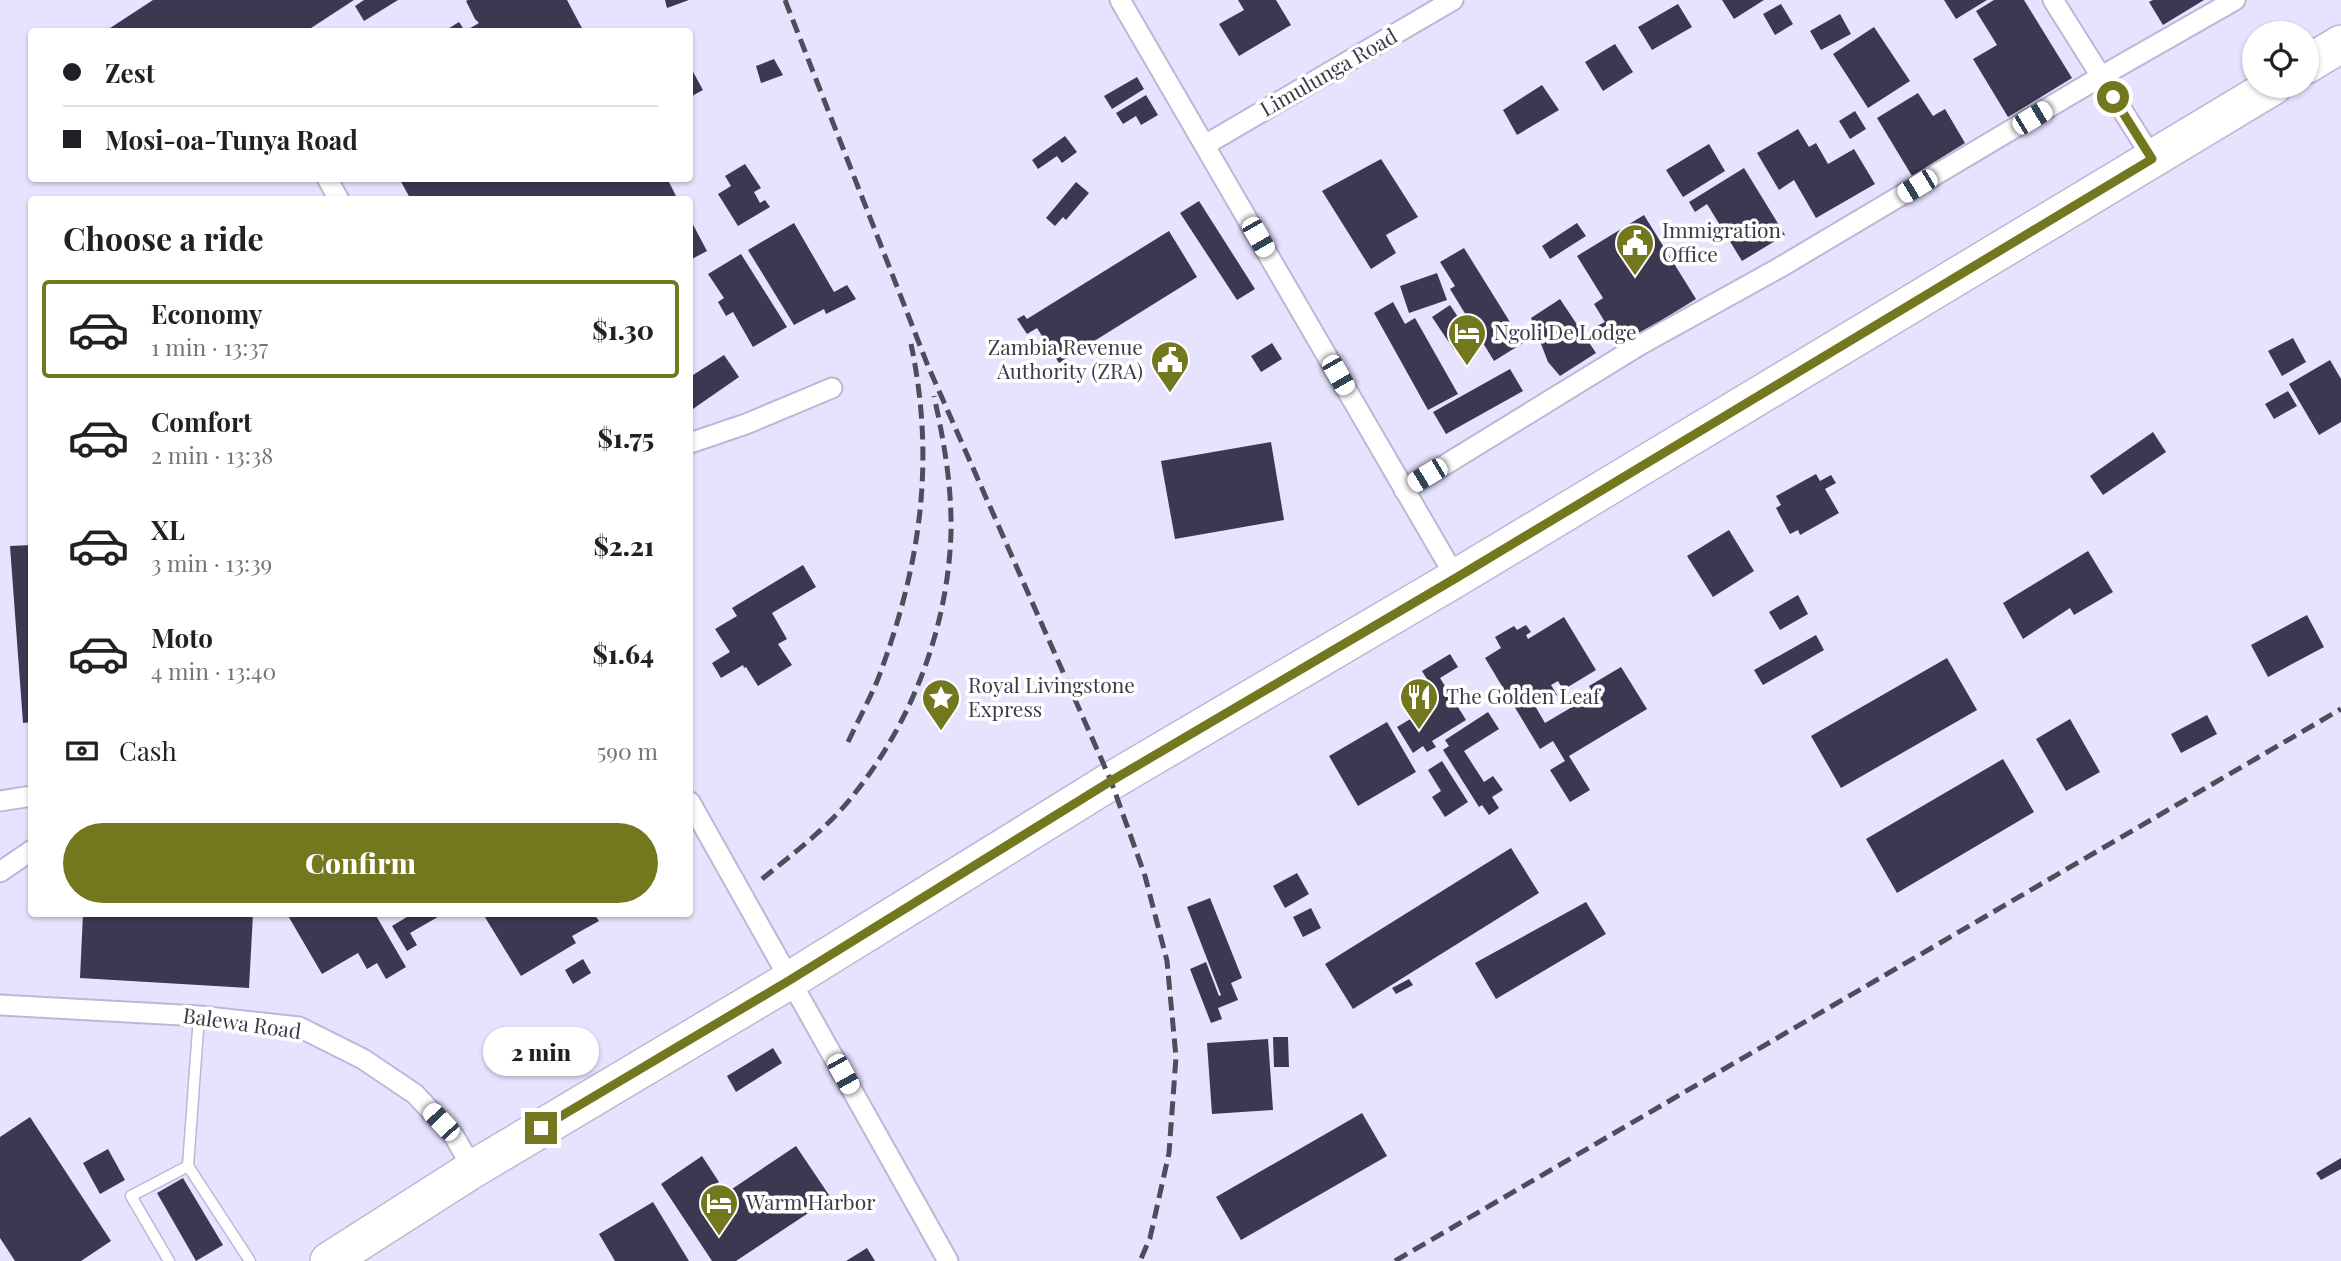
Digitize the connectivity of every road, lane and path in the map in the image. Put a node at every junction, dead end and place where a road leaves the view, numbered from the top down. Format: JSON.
{"nodes":[{"id":1,"x":1120,"y":0,"type":"edge"},
{"id":2,"x":1453,"y":0,"type":"edge"},
{"id":3,"x":2053,"y":0,"type":"edge"},
{"id":4,"x":2235,"y":0,"type":"edge"},
{"id":5,"x":2341,"y":44,"type":"edge"},
{"id":6,"x":2319,"y":57,"type":"edge"},
{"id":7,"x":2100,"y":77,"type":"junction"},
{"id":8,"x":2253,"y":98,"type":"edge"},
{"id":9,"x":1205,"y":145,"type":"junction"},
{"id":10,"x":2152,"y":159,"type":"junction"},
{"id":11,"x":832,"y":388,"type":"dead end"},
{"id":12,"x":693,"y":442,"type":"edge"},
{"id":13,"x":1404,"y":490,"type":"junction"},
{"id":14,"x":1456,"y":578,"type":"junction"},
{"id":15,"x":28,"y":797,"type":"edge"},
{"id":16,"x":0,"y":801,"type":"edge"},
{"id":17,"x":693,"y":807,"type":"edge"},
{"id":18,"x":28,"y":852,"type":"edge"},
{"id":19,"x":0,"y":872,"type":"edge"},
{"id":20,"x":790,"y":980,"type":"junction"},
{"id":21,"x":0,"y":1004,"type":"edge"},
{"id":22,"x":199,"y":1016,"type":"junction"},
{"id":23,"x":188,"y":1166,"type":"junction"},
{"id":24,"x":473,"y":1169,"type":"junction"},
{"id":25,"x":169,"y":1261,"type":"edge"},
{"id":26,"x":250,"y":1261,"type":"edge"},
{"id":27,"x":329,"y":1261,"type":"edge"},
{"id":28,"x":948,"y":1261,"type":"edge"}],
"edges":[{"from":1,"to":9,"type":"street"},
{"from":2,"to":9,"type":"street","name":"Limulunga Road"},
{"from":3,"to":7,"type":"street"},
{"from":4,"to":7,"type":"street"},
{"from":5,"to":6,"type":"highway"},
{"from":7,"to":10,"type":"street"},
{"from":7,"to":13,"type":"street"},
{"from":8,"to":10,"type":"highway"},
{"from":9,"to":13,"type":"street"},
{"from":10,"to":14,"type":"highway"},
{"from":11,"to":12,"type":"street"},
{"from":13,"to":14,"type":"street"},
{"from":14,"to":20,"type":"highway"},
{"from":15,"to":16,"type":"street"},
{"from":17,"to":20,"type":"street"},
{"from":18,"to":19,"type":"street"},
{"from":20,"to":24,"type":"highway"},
{"from":20,"to":28,"type":"street"},
{"from":21,"to":22,"type":"street","name":"Balewa Road"},
{"from":22,"to":23,"type":"lane"},
{"from":22,"to":24,"type":"street","name":"Balewa Road"},
{"from":23,"to":25,"type":"lane"},
{"from":23,"to":26,"type":"lane"},
{"from":24,"to":27,"type":"highway"}]}
